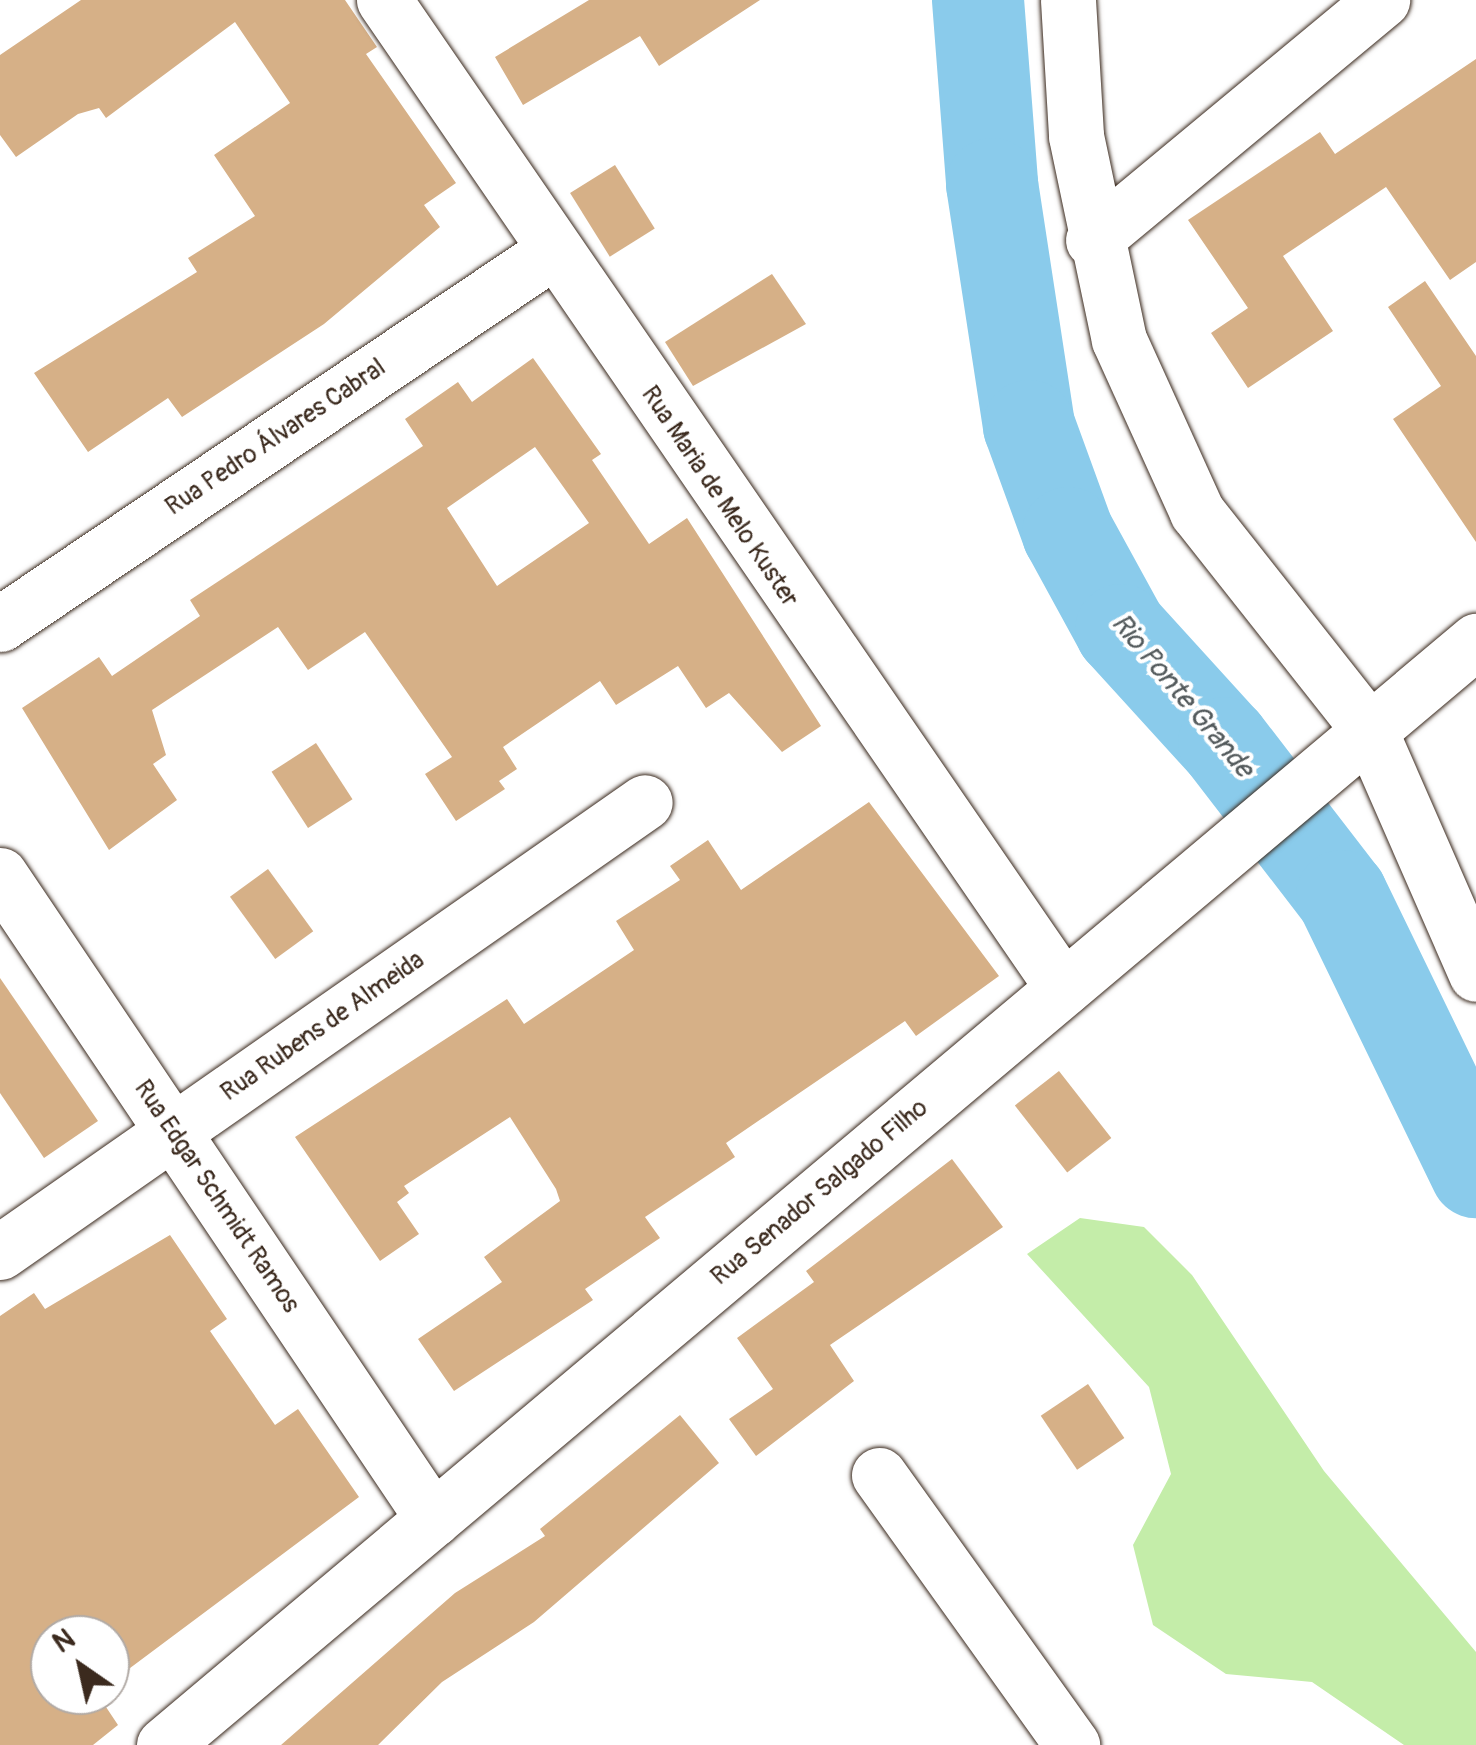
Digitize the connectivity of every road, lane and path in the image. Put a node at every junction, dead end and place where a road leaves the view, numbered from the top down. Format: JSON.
{"nodes":[{"id":1,"x":384,"y":0,"type":"edge"},
{"id":2,"x":1068,"y":0,"type":"edge"},
{"id":3,"x":1382,"y":0,"type":"edge"},
{"id":4,"x":1092,"y":240,"type":"junction"},
{"id":5,"x":552,"y":252,"type":"junction"},
{"id":6,"x":0,"y":624,"type":"edge"},
{"id":7,"x":1476,"y":642,"type":"edge"},
{"id":8,"x":1351,"y":746,"type":"junction"},
{"id":9,"x":646,"y":802,"type":"dead end"},
{"id":10,"x":0,"y":876,"type":"edge"},
{"id":11,"x":1476,"y":974,"type":"edge"},
{"id":12,"x":1063,"y":988,"type":"junction"},
{"id":13,"x":172,"y":1132,"type":"junction"},
{"id":14,"x":0,"y":1252,"type":"edge"},
{"id":15,"x":879,"y":1474,"type":"dead end"},
{"id":16,"x":433,"y":1519,"type":"junction"},
{"id":17,"x":164,"y":1745,"type":"edge"},
{"id":18,"x":1072,"y":1745,"type":"edge"}],
"edges":[{"from":1,"to":5,"type":"street","name":"Rua Maria de Melo Kuster"},
{"from":2,"to":4,"type":"street"},
{"from":3,"to":4,"type":"street"},
{"from":4,"to":8,"type":"street"},
{"from":5,"to":6,"type":"street","name":"Rua Pedro Álvares Cabral"},
{"from":5,"to":12,"type":"street","name":"Rua Maria de Melo Kuster"},
{"from":7,"to":8,"type":"street","name":"Rua Senador Salgado Filho"},
{"from":8,"to":11,"type":"street"},
{"from":8,"to":12,"type":"street","name":"Rua Senador Salgado Filho"},
{"from":9,"to":13,"type":"street","name":"Rua Rubens de Almeida"},
{"from":10,"to":13,"type":"street","name":"Rua Edgar Schmidt Ramos"},
{"from":12,"to":16,"type":"street","name":"Rua Senador Salgado Filho"},
{"from":13,"to":14,"type":"street","name":"Rua Rubens de Almeida"},
{"from":13,"to":16,"type":"street","name":"Rua Edgar Schmidt Ramos"},
{"from":15,"to":18,"type":"street"},
{"from":16,"to":17,"type":"street","name":"Rua Senador Salgado Filho"}]}
